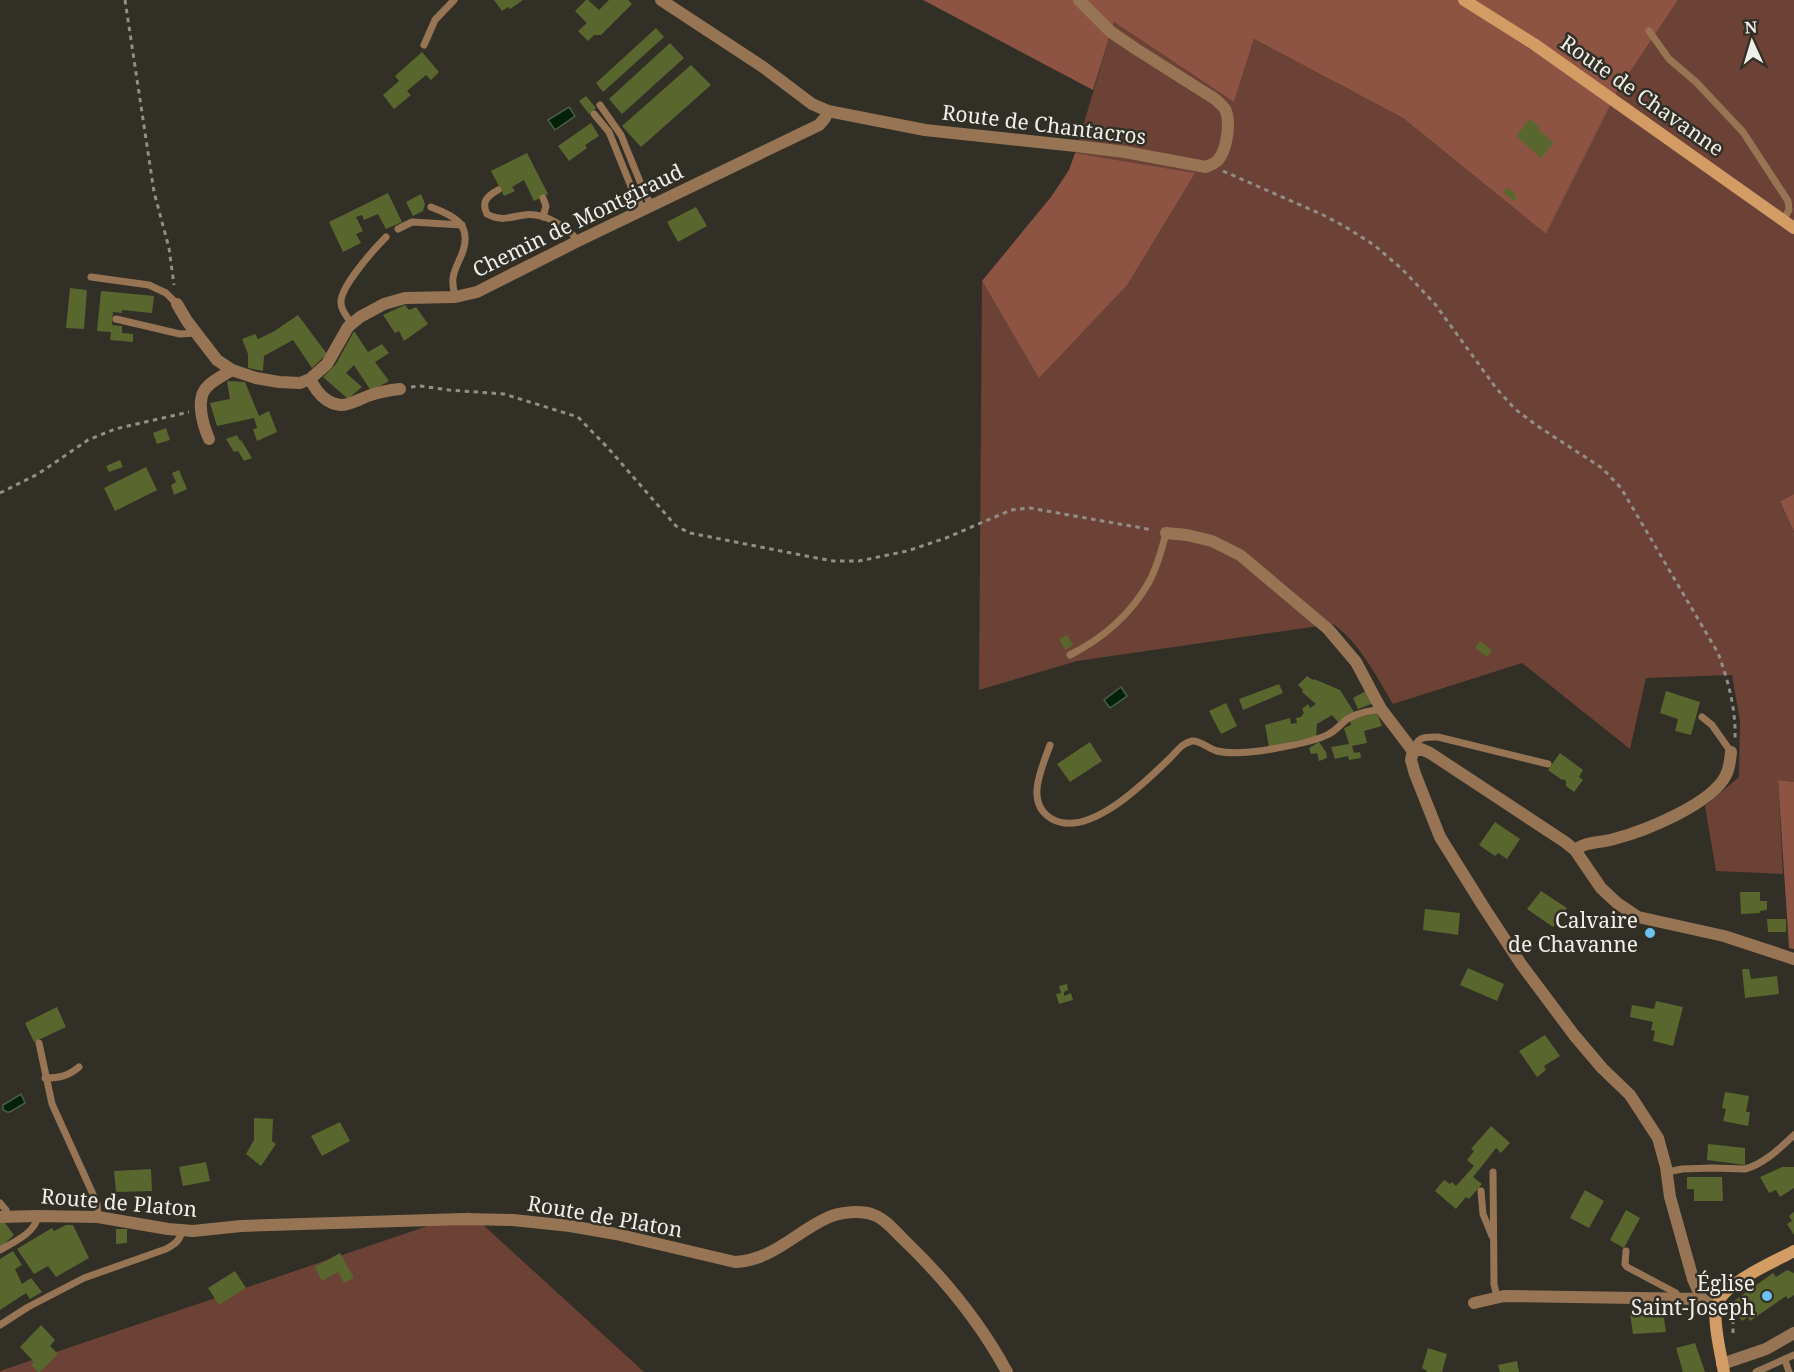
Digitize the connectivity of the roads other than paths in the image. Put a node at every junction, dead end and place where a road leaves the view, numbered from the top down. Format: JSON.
{"nodes":[{"id":1,"x":454,"y":0,"type":"edge"},
{"id":2,"x":661,"y":0,"type":"edge"},
{"id":3,"x":1079,"y":0,"type":"edge"},
{"id":4,"x":1464,"y":0,"type":"edge"},
{"id":5,"x":1649,"y":31,"type":"dead end"},
{"id":6,"x":424,"y":45,"type":"dead end"},
{"id":7,"x":600,"y":105,"type":"dead end"},
{"id":8,"x":828,"y":111,"type":"junction"},
{"id":9,"x":594,"y":114,"type":"dead end"},
{"id":10,"x":498,"y":190,"type":"dead end"},
{"id":11,"x":543,"y":198,"type":"dead end"},
{"id":12,"x":431,"y":207,"type":"dead end"},
{"id":13,"x":648,"y":208,"type":"junction"},
{"id":14,"x":543,"y":217,"type":"junction"},
{"id":15,"x":1783,"y":220,"type":"junction"},
{"id":16,"x":462,"y":225,"type":"junction"},
{"id":17,"x":1794,"y":228,"type":"edge"},
{"id":18,"x":398,"y":229,"type":"dead end"},
{"id":19,"x":386,"y":237,"type":"dead end"},
{"id":20,"x":578,"y":241,"type":"junction"},
{"id":21,"x":92,"y":277,"type":"dead end"},
{"id":22,"x":455,"y":297,"type":"junction"},
{"id":23,"x":177,"y":304,"type":"joint"},
{"id":24,"x":116,"y":319,"type":"dead end"},
{"id":25,"x":352,"y":324,"type":"junction"},
{"id":26,"x":196,"y":333,"type":"junction"},
{"id":27,"x":232,"y":370,"type":"junction"},
{"id":28,"x":310,"y":379,"type":"junction"},
{"id":29,"x":400,"y":389,"type":"road end"},
{"id":30,"x":209,"y":439,"type":"dead end"},
{"id":31,"x":1166,"y":533,"type":"joint"},
{"id":32,"x":1071,"y":656,"type":"dead end"},
{"id":33,"x":1381,"y":709,"type":"junction"},
{"id":34,"x":1702,"y":717,"type":"dead end"},
{"id":35,"x":1050,"y":745,"type":"dead end"},
{"id":36,"x":1413,"y":751,"type":"junction"},
{"id":37,"x":1731,"y":752,"type":"joint"},
{"id":38,"x":1548,"y":764,"type":"dead end"},
{"id":39,"x":1575,"y":850,"type":"junction"},
{"id":40,"x":1794,"y":959,"type":"edge"},
{"id":41,"x":39,"y":1043,"type":"dead end"},
{"id":42,"x":79,"y":1067,"type":"dead end"},
{"id":43,"x":45,"y":1078,"type":"junction"},
{"id":44,"x":1794,"y":1135,"type":"edge"},
{"id":45,"x":1493,"y":1172,"type":"dead end"},
{"id":46,"x":1667,"y":1172,"type":"junction"},
{"id":47,"x":1481,"y":1191,"type":"dead end"},
{"id":48,"x":0,"y":1203,"type":"edge"},
{"id":49,"x":4,"y":1216,"type":"edge"},
{"id":50,"x":38,"y":1216,"type":"junction"},
{"id":51,"x":99,"y":1217,"type":"junction"},
{"id":52,"x":182,"y":1230,"type":"junction"},
{"id":53,"x":1494,"y":1239,"type":"junction"},
{"id":54,"x":0,"y":1250,"type":"edge"},
{"id":55,"x":1626,"y":1251,"type":"dead end"},
{"id":56,"x":1794,"y":1253,"type":"edge"},
{"id":57,"x":1497,"y":1297,"type":"junction"},
{"id":58,"x":1679,"y":1299,"type":"junction"},
{"id":59,"x":1702,"y":1299,"type":"junction"},
{"id":60,"x":1474,"y":1303,"type":"dead end"},
{"id":61,"x":1716,"y":1308,"type":"junction"},
{"id":62,"x":0,"y":1325,"type":"edge"},
{"id":63,"x":1794,"y":1333,"type":"edge"},
{"id":64,"x":1794,"y":1355,"type":"edge"},
{"id":65,"x":1785,"y":1360,"type":"junction"},
{"id":66,"x":1723,"y":1368,"type":"edge"},
{"id":67,"x":1007,"y":1372,"type":"edge"},
{"id":68,"x":1756,"y":1372,"type":"edge"},
{"id":69,"x":1789,"y":1372,"type":"edge"}],
"edges":[{"from":1,"to":6,"type":"lane"},
{"from":2,"to":8,"type":"street","name":"Route de Chantacros"},
{"from":3,"to":8,"type":"street","name":"Route de Chantacros"},
{"from":4,"to":15,"type":"main road","name":"Route de Chavanne"},
{"from":5,"to":15,"type":"lane"},
{"from":7,"to":13,"type":"lane"},
{"from":8,"to":13,"type":"street","name":"Chemin de Montgiraud"},
{"from":9,"to":13,"type":"lane"},
{"from":10,"to":14,"type":"lane"},
{"from":11,"to":14,"type":"lane"},
{"from":12,"to":16,"type":"lane"},
{"from":13,"to":20,"type":"street","name":"Chemin de Montgiraud"},
{"from":14,"to":20,"type":"lane"},
{"from":15,"to":17,"type":"main road","name":"Route de Chavanne"},
{"from":16,"to":18,"type":"lane"},
{"from":16,"to":22,"type":"lane"},
{"from":19,"to":25,"type":"lane"},
{"from":20,"to":22,"type":"street","name":"Chemin de Montgiraud"},
{"from":21,"to":23,"type":"lane"},
{"from":22,"to":25,"type":"street","name":"Chemin de Montgiraud"},
{"from":23,"to":26,"type":"street"},
{"from":24,"to":26,"type":"lane"},
{"from":25,"to":28,"type":"street","name":"Chemin de Montgiraud"},
{"from":26,"to":27,"type":"street"},
{"from":27,"to":28,"type":"street"},
{"from":27,"to":30,"type":"street"},
{"from":28,"to":29,"type":"street"},
{"from":31,"to":32,"type":"lane"},
{"from":31,"to":33,"type":"street"},
{"from":33,"to":35,"type":"lane"},
{"from":33,"to":36,"type":"street"},
{"from":34,"to":37,"type":"lane"},
{"from":36,"to":38,"type":"lane"},
{"from":36,"to":39,"type":"street"},
{"from":36,"to":46,"type":"street"},
{"from":37,"to":39,"type":"street"},
{"from":39,"to":40,"type":"street"},
{"from":41,"to":43,"type":"lane"},
{"from":42,"to":43,"type":"lane"},
{"from":43,"to":51,"type":"lane"},
{"from":44,"to":46,"type":"lane"},
{"from":45,"to":53,"type":"lane"},
{"from":46,"to":59,"type":"street"},
{"from":47,"to":53,"type":"lane"},
{"from":48,"to":49,"type":"lane"},
{"from":49,"to":50,"type":"street","name":"Route de Platon"},
{"from":50,"to":51,"type":"street","name":"Route de Platon"},
{"from":50,"to":54,"type":"lane"},
{"from":51,"to":52,"type":"street","name":"Route de Platon"},
{"from":52,"to":62,"type":"lane"},
{"from":52,"to":67,"type":"street","name":"Route de Platon"},
{"from":53,"to":57,"type":"lane"},
{"from":55,"to":58,"type":"lane"},
{"from":56,"to":61,"type":"main road"},
{"from":57,"to":58,"type":"street"},
{"from":57,"to":60,"type":"street"},
{"from":58,"to":59,"type":"street"},
{"from":59,"to":61,"type":"street"},
{"from":61,"to":66,"type":"main road"},
{"from":63,"to":66,"type":"street"},
{"from":64,"to":65,"type":"lane"},
{"from":65,"to":68,"type":"lane"},
{"from":65,"to":69,"type":"lane"}]}
